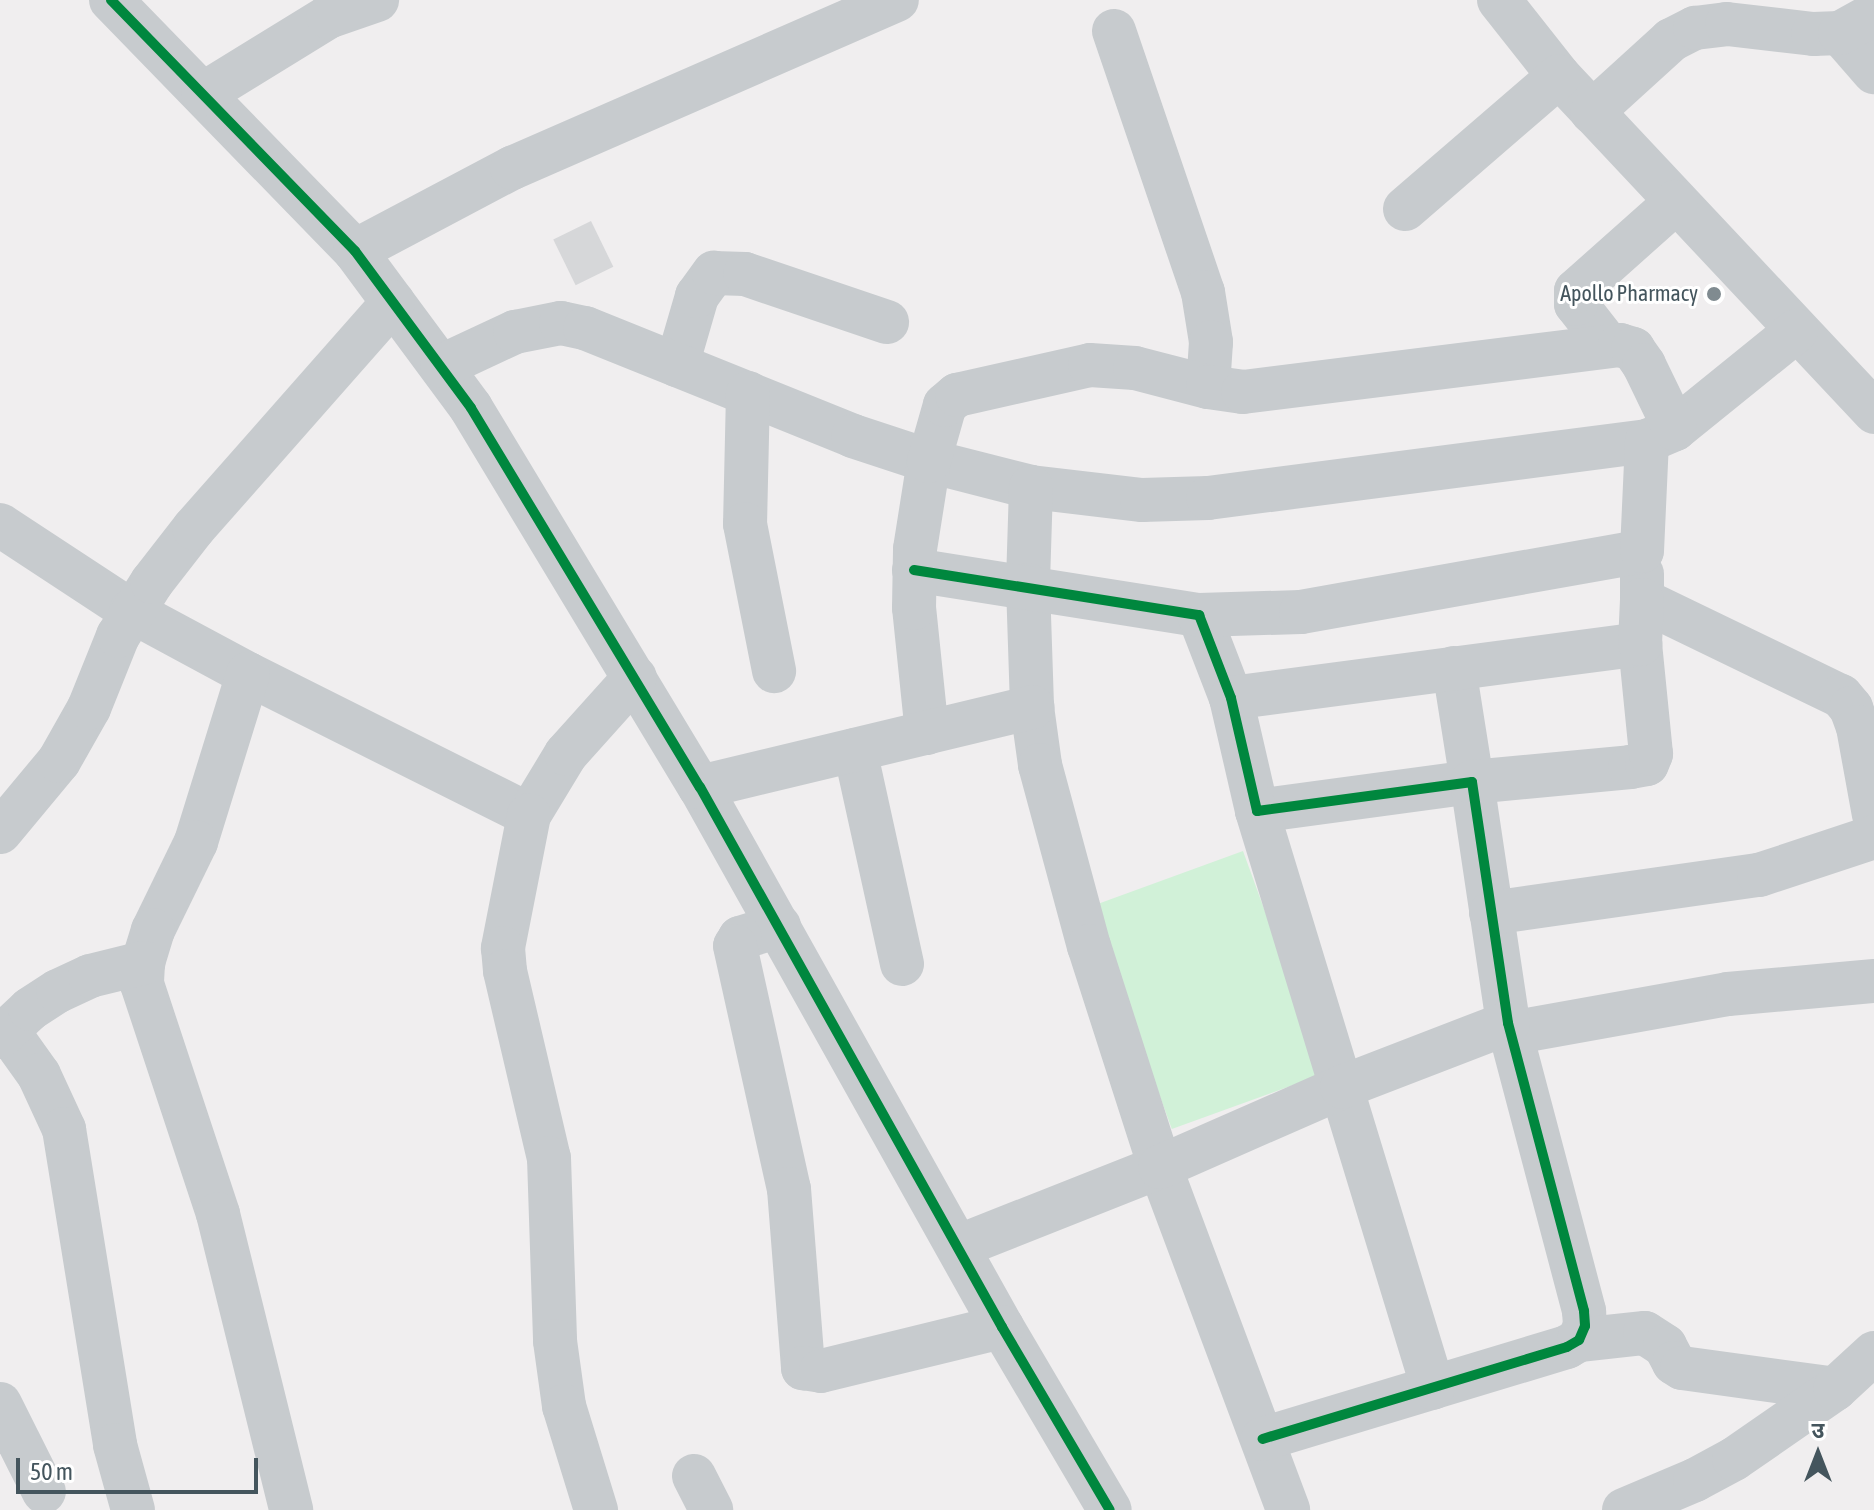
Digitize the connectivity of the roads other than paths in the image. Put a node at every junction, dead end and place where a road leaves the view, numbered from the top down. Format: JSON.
{"nodes":[{"id":1,"x":111,"y":0,"type":"edge"},
{"id":2,"x":377,"y":0,"type":"edge"},
{"id":3,"x":897,"y":0,"type":"edge"},
{"id":4,"x":1499,"y":0,"type":"edge"},
{"id":5,"x":324,"y":8,"type":"edge"},
{"id":6,"x":1857,"y":23,"type":"edge"},
{"id":7,"x":1114,"y":31,"type":"dead end"},
{"id":8,"x":1874,"y":72,"type":"edge"},
{"id":9,"x":1559,"y":76,"type":"junction"},
{"id":10,"x":203,"y":94,"type":"junction"},
{"id":11,"x":1592,"y":112,"type":"junction"},
{"id":12,"x":1676,"y":202,"type":"junction"},
{"id":13,"x":1405,"y":209,"type":"dead end"},
{"id":14,"x":355,"y":251,"type":"junction"},
{"id":15,"x":393,"y":302,"type":"junction"},
{"id":16,"x":887,"y":322,"type":"dead end"},
{"id":17,"x":1796,"y":331,"type":"junction"},
{"id":18,"x":1608,"y":345,"type":"junction"},
{"id":19,"x":677,"y":365,"type":"junction"},
{"id":20,"x":442,"y":366,"type":"junction"},
{"id":21,"x":1208,"y":387,"type":"junction"},
{"id":22,"x":748,"y":393,"type":"junction"},
{"id":23,"x":1873,"y":408,"type":"edge"},
{"id":24,"x":1661,"y":435,"type":"junction"},
{"id":25,"x":929,"y":461,"type":"junction"},
{"id":26,"x":1031,"y":487,"type":"junction"},
{"id":27,"x":0,"y":525,"type":"edge"},
{"id":28,"x":1642,"y":551,"type":"junction"},
{"id":29,"x":914,"y":570,"type":"junction"},
{"id":30,"x":1028,"y":585,"type":"junction"},
{"id":31,"x":1642,"y":600,"type":"junction"},
{"id":32,"x":131,"y":611,"type":"junction"},
{"id":33,"x":1199,"y":615,"type":"junction"},
{"id":34,"x":1640,"y":644,"type":"junction"},
{"id":35,"x":1454,"y":668,"type":"junction"},
{"id":36,"x":774,"y":671,"type":"dead end"},
{"id":37,"x":248,"y":674,"type":"junction"},
{"id":38,"x":635,"y":677,"type":"junction"},
{"id":39,"x":1231,"y":698,"type":"junction"},
{"id":40,"x":1032,"y":707,"type":"junction"},
{"id":41,"x":927,"y":733,"type":"junction"},
{"id":42,"x":855,"y":750,"type":"junction"},
{"id":43,"x":1472,"y":782,"type":"junction"},
{"id":44,"x":700,"y":787,"type":"junction"},
{"id":45,"x":1257,"y":811,"type":"junction"},
{"id":46,"x":529,"y":815,"type":"junction"},
{"id":47,"x":1874,"y":815,"type":"edge"},
{"id":48,"x":0,"y":832,"type":"edge"},
{"id":49,"x":1874,"y":837,"type":"edge"},
{"id":50,"x":1491,"y":913,"type":"junction"},
{"id":51,"x":779,"y":926,"type":"junction"},
{"id":52,"x":143,"y":963,"type":"junction"},
{"id":53,"x":902,"y":964,"type":"dead end"},
{"id":54,"x":1874,"y":981,"type":"edge"},
{"id":55,"x":1509,"y":1028,"type":"junction"},
{"id":56,"x":3,"y":1034,"type":"edge"},
{"id":57,"x":1342,"y":1087,"type":"junction"},
{"id":58,"x":1160,"y":1167,"type":"junction"},
{"id":59,"x":960,"y":1246,"type":"junction"},
{"id":60,"x":1002,"y":1327,"type":"junction"},
{"id":61,"x":1579,"y":1340,"type":"junction"},
{"id":62,"x":1874,"y":1353,"type":"edge"},
{"id":63,"x":1433,"y":1388,"type":"junction"},
{"id":64,"x":1835,"y":1389,"type":"junction"},
{"id":65,"x":0,"y":1404,"type":"edge"},
{"id":66,"x":1263,"y":1439,"type":"junction"},
{"id":67,"x":44,"y":1492,"type":"dead end"},
{"id":68,"x":133,"y":1510,"type":"edge"},
{"id":69,"x":291,"y":1510,"type":"edge"},
{"id":70,"x":596,"y":1510,"type":"edge"},
{"id":71,"x":1110,"y":1510,"type":"edge"},
{"id":72,"x":1288,"y":1510,"type":"edge"},
{"id":73,"x":1624,"y":1510,"type":"edge"}],
"edges":[{"from":1,"to":10,"type":"street"},
{"from":2,"to":5,"type":"street"},
{"from":3,"to":14,"type":"street"},
{"from":4,"to":9,"type":"street"},
{"from":5,"to":10,"type":"street"},
{"from":6,"to":8,"type":"street"},
{"from":6,"to":11,"type":"street"},
{"from":7,"to":21,"type":"street"},
{"from":9,"to":11,"type":"street"},
{"from":9,"to":13,"type":"street"},
{"from":10,"to":14,"type":"street"},
{"from":11,"to":12,"type":"street"},
{"from":12,"to":17,"type":"street"},
{"from":12,"to":18,"type":"street"},
{"from":14,"to":15,"type":"street"},
{"from":15,"to":20,"type":"street"},
{"from":15,"to":32,"type":"street"},
{"from":16,"to":19,"type":"street"},
{"from":17,"to":23,"type":"street"},
{"from":17,"to":24,"type":"street"},
{"from":18,"to":21,"type":"street"},
{"from":18,"to":24,"type":"street"},
{"from":19,"to":20,"type":"street"},
{"from":19,"to":22,"type":"street"},
{"from":20,"to":38,"type":"street"},
{"from":21,"to":25,"type":"street"},
{"from":22,"to":25,"type":"street"},
{"from":22,"to":36,"type":"street"},
{"from":24,"to":26,"type":"street"},
{"from":24,"to":28,"type":"street"},
{"from":25,"to":26,"type":"street"},
{"from":25,"to":29,"type":"street"},
{"from":26,"to":30,"type":"street"},
{"from":27,"to":32,"type":"street"},
{"from":28,"to":31,"type":"street"},
{"from":28,"to":33,"type":"street"},
{"from":29,"to":30,"type":"street"},
{"from":29,"to":41,"type":"street"},
{"from":30,"to":33,"type":"street"},
{"from":30,"to":40,"type":"street"},
{"from":31,"to":34,"type":"street"},
{"from":31,"to":47,"type":"street"},
{"from":32,"to":37,"type":"street"},
{"from":32,"to":48,"type":"street"},
{"from":33,"to":39,"type":"street"},
{"from":34,"to":35,"type":"street"},
{"from":34,"to":43,"type":"street"},
{"from":35,"to":39,"type":"street"},
{"from":35,"to":43,"type":"street"},
{"from":37,"to":46,"type":"street"},
{"from":37,"to":52,"type":"street"},
{"from":38,"to":44,"type":"street"},
{"from":38,"to":46,"type":"street"},
{"from":39,"to":45,"type":"street"},
{"from":40,"to":41,"type":"street"},
{"from":40,"to":58,"type":"street"},
{"from":41,"to":42,"type":"street"},
{"from":42,"to":44,"type":"street"},
{"from":42,"to":53,"type":"street"},
{"from":43,"to":45,"type":"street"},
{"from":43,"to":50,"type":"street"},
{"from":44,"to":51,"type":"street"},
{"from":45,"to":57,"type":"street"},
{"from":46,"to":70,"type":"street"},
{"from":49,"to":50,"type":"street"},
{"from":50,"to":55,"type":"street"},
{"from":51,"to":59,"type":"street"},
{"from":51,"to":60,"type":"street"},
{"from":52,"to":56,"type":"street"},
{"from":52,"to":69,"type":"street"},
{"from":54,"to":55,"type":"street"},
{"from":55,"to":57,"type":"street"},
{"from":55,"to":61,"type":"street"},
{"from":56,"to":68,"type":"street"},
{"from":57,"to":58,"type":"street"},
{"from":57,"to":63,"type":"street"},
{"from":58,"to":59,"type":"street"},
{"from":58,"to":66,"type":"street"},
{"from":59,"to":60,"type":"street"},
{"from":60,"to":71,"type":"street"},
{"from":61,"to":63,"type":"street"},
{"from":61,"to":64,"type":"street"},
{"from":62,"to":64,"type":"street"},
{"from":63,"to":66,"type":"street"},
{"from":64,"to":73,"type":"street"},
{"from":65,"to":67,"type":"street"},
{"from":66,"to":72,"type":"street"}]}
